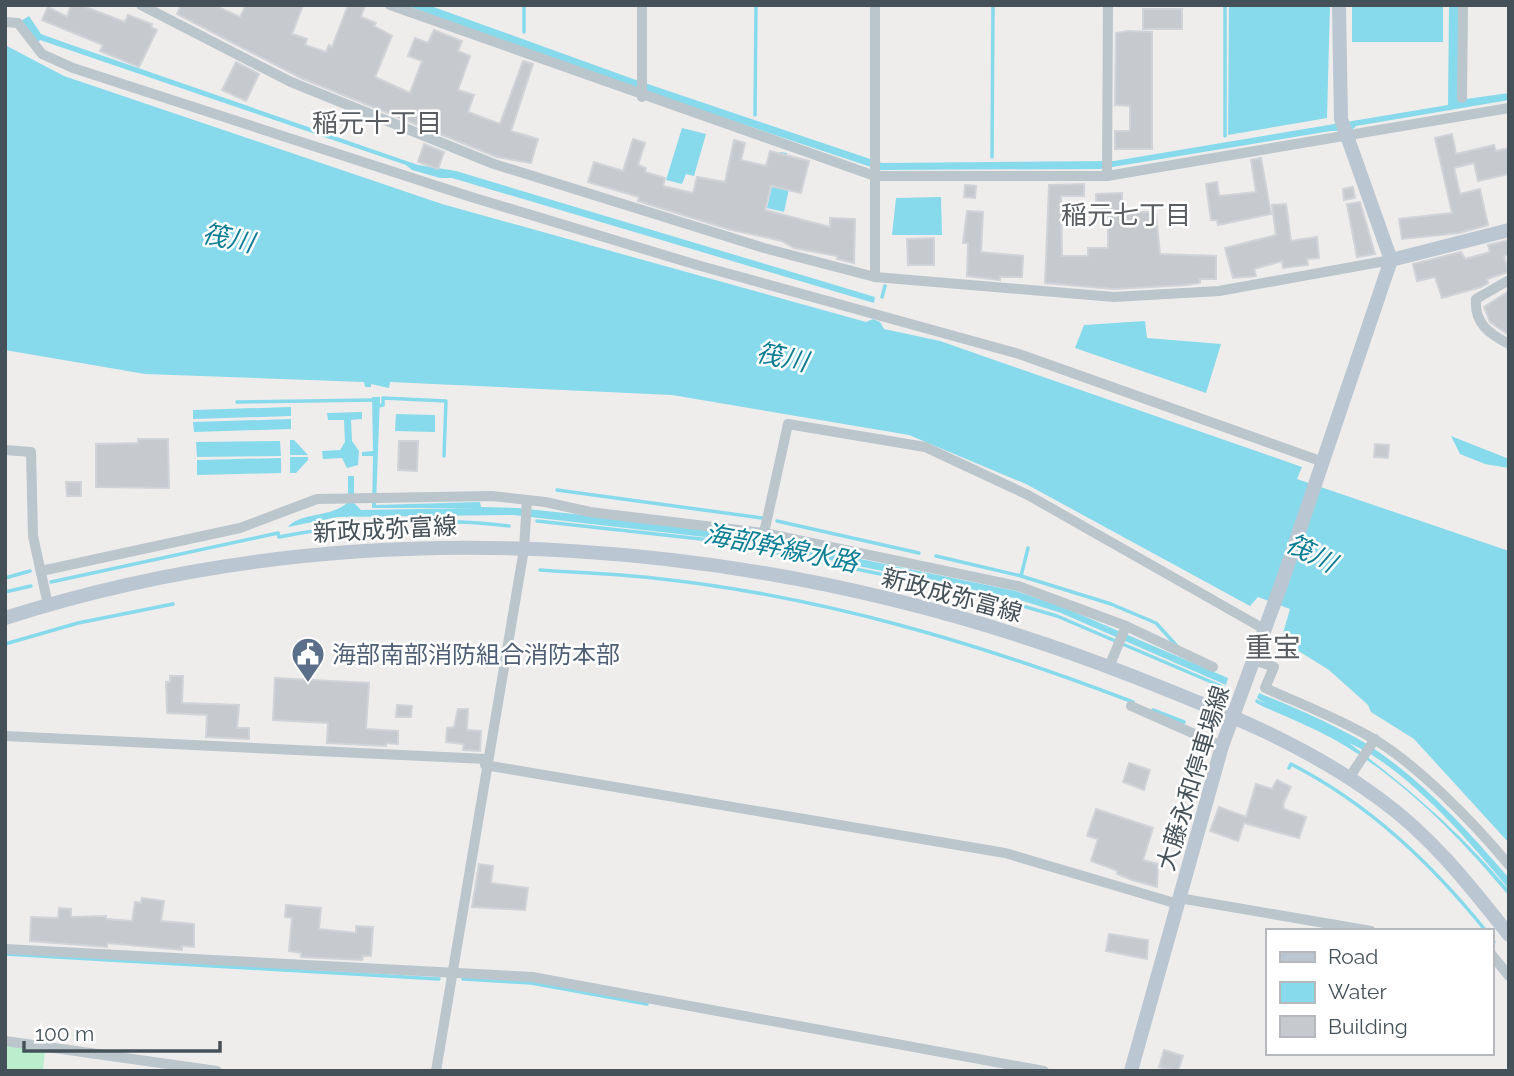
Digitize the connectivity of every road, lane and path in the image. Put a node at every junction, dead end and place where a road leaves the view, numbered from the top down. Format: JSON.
{"nodes":[{"id":1,"x":141,"y":5,"type":"edge"},
{"id":2,"x":390,"y":5,"type":"edge"},
{"id":3,"x":642,"y":5,"type":"edge"},
{"id":4,"x":875,"y":5,"type":"edge"},
{"id":5,"x":1108,"y":5,"type":"edge"},
{"id":6,"x":1339,"y":5,"type":"edge"},
{"id":7,"x":1463,"y":5,"type":"edge"},
{"id":8,"x":412,"y":9,"type":"edge"},
{"id":9,"x":5,"y":22,"type":"edge"},
{"id":10,"x":642,"y":95,"type":"junction"},
{"id":11,"x":1462,"y":99,"type":"dead end"},
{"id":12,"x":1508,"y":108,"type":"edge"},
{"id":13,"x":1344,"y":130,"type":"junction"},
{"id":14,"x":875,"y":169,"type":"junction"},
{"id":15,"x":1107,"y":174,"type":"junction"},
{"id":16,"x":1509,"y":230,"type":"edge"},
{"id":17,"x":1391,"y":260,"type":"junction"},
{"id":18,"x":875,"y":277,"type":"junction"},
{"id":19,"x":1509,"y":280,"type":"edge"},
{"id":20,"x":1509,"y":344,"type":"edge"},
{"id":21,"x":5,"y":450,"type":"edge"},
{"id":22,"x":1323,"y":462,"type":"junction"},
{"id":23,"x":526,"y":508,"type":"junction"},
{"id":24,"x":764,"y":533,"type":"junction"},
{"id":25,"x":524,"y":549,"type":"junction"},
{"id":26,"x":41,"y":571,"type":"junction"},
{"id":27,"x":48,"y":605,"type":"junction"},
{"id":28,"x":5,"y":618,"type":"edge"},
{"id":29,"x":1126,"y":628,"type":"junction"},
{"id":30,"x":1264,"y":629,"type":"junction"},
{"id":31,"x":1254,"y":660,"type":"junction"},
{"id":32,"x":1110,"y":667,"type":"junction"},
{"id":33,"x":1213,"y":667,"type":"dead end"},
{"id":34,"x":1131,"y":706,"type":"dead end"},
{"id":35,"x":1234,"y":716,"type":"junction"},
{"id":36,"x":5,"y":736,"type":"edge"},
{"id":37,"x":1373,"y":742,"type":"junction"},
{"id":38,"x":1222,"y":746,"type":"junction"},
{"id":39,"x":486,"y":762,"type":"junction"},
{"id":40,"x":1353,"y":772,"type":"junction"},
{"id":41,"x":1509,"y":865,"type":"edge"},
{"id":42,"x":1179,"y":901,"type":"junction"},
{"id":43,"x":1358,"y":929,"type":"edge"},
{"id":44,"x":1509,"y":935,"type":"edge"},
{"id":45,"x":5,"y":949,"type":"edge"},
{"id":46,"x":1493,"y":956,"type":"edge"},
{"id":47,"x":452,"y":971,"type":"junction"},
{"id":48,"x":1509,"y":976,"type":"edge"},
{"id":49,"x":5,"y":1041,"type":"edge"},
{"id":50,"x":217,"y":1071,"type":"edge"},
{"id":51,"x":436,"y":1071,"type":"edge"},
{"id":52,"x":1044,"y":1071,"type":"edge"},
{"id":53,"x":1131,"y":1071,"type":"edge"}],
"edges":[{"from":1,"to":18,"type":"street"},
{"from":2,"to":8,"type":"street"},
{"from":3,"to":10,"type":"street"},
{"from":4,"to":14,"type":"street"},
{"from":5,"to":15,"type":"street"},
{"from":6,"to":13,"type":"main road"},
{"from":7,"to":11,"type":"street"},
{"from":8,"to":10,"type":"street"},
{"from":9,"to":22,"type":"street"},
{"from":10,"to":14,"type":"street"},
{"from":12,"to":13,"type":"street"},
{"from":13,"to":15,"type":"street"},
{"from":13,"to":17,"type":"main road"},
{"from":14,"to":15,"type":"street"},
{"from":14,"to":18,"type":"street"},
{"from":16,"to":17,"type":"main road"},
{"from":17,"to":18,"type":"street"},
{"from":17,"to":22,"type":"main road","name":"大藤永和停車場線"},
{"from":19,"to":20,"type":"street"},
{"from":21,"to":26,"type":"street"},
{"from":22,"to":30,"type":"main road","name":"大藤永和停車場線"},
{"from":23,"to":24,"type":"street"},
{"from":23,"to":25,"type":"street"},
{"from":23,"to":26,"type":"street"},
{"from":24,"to":29,"type":"street"},
{"from":24,"to":30,"type":"street"},
{"from":25,"to":27,"type":"main road","name":"新政成弥富線"},
{"from":25,"to":32,"type":"main road","name":"新政成弥富線"},
{"from":25,"to":39,"type":"street"},
{"from":26,"to":27,"type":"street"},
{"from":27,"to":28,"type":"main road","name":"新政成弥富線"},
{"from":29,"to":32,"type":"street"},
{"from":29,"to":33,"type":"street"},
{"from":30,"to":31,"type":"main road","name":"大藤永和停車場線"},
{"from":31,"to":35,"type":"main road","name":"大藤永和停車場線"},
{"from":31,"to":37,"type":"street"},
{"from":32,"to":35,"type":"main road","name":"新政成弥富線"},
{"from":34,"to":38,"type":"street"},
{"from":35,"to":38,"type":"main road","name":"大藤永和停車場線"},
{"from":35,"to":40,"type":"main road","name":"新政成弥富線"},
{"from":36,"to":39,"type":"street"},
{"from":37,"to":40,"type":"street"},
{"from":37,"to":41,"type":"street"},
{"from":38,"to":42,"type":"main road","name":"大藤永和停車場線"},
{"from":39,"to":42,"type":"street"},
{"from":39,"to":47,"type":"street"},
{"from":40,"to":44,"type":"main road","name":"新政成弥富線"},
{"from":42,"to":43,"type":"street"},
{"from":42,"to":53,"type":"main road","name":"大藤永和停車場線"},
{"from":45,"to":47,"type":"street"},
{"from":46,"to":48,"type":"street"},
{"from":47,"to":51,"type":"street"},
{"from":47,"to":52,"type":"street"},
{"from":49,"to":50,"type":"street"}]}
